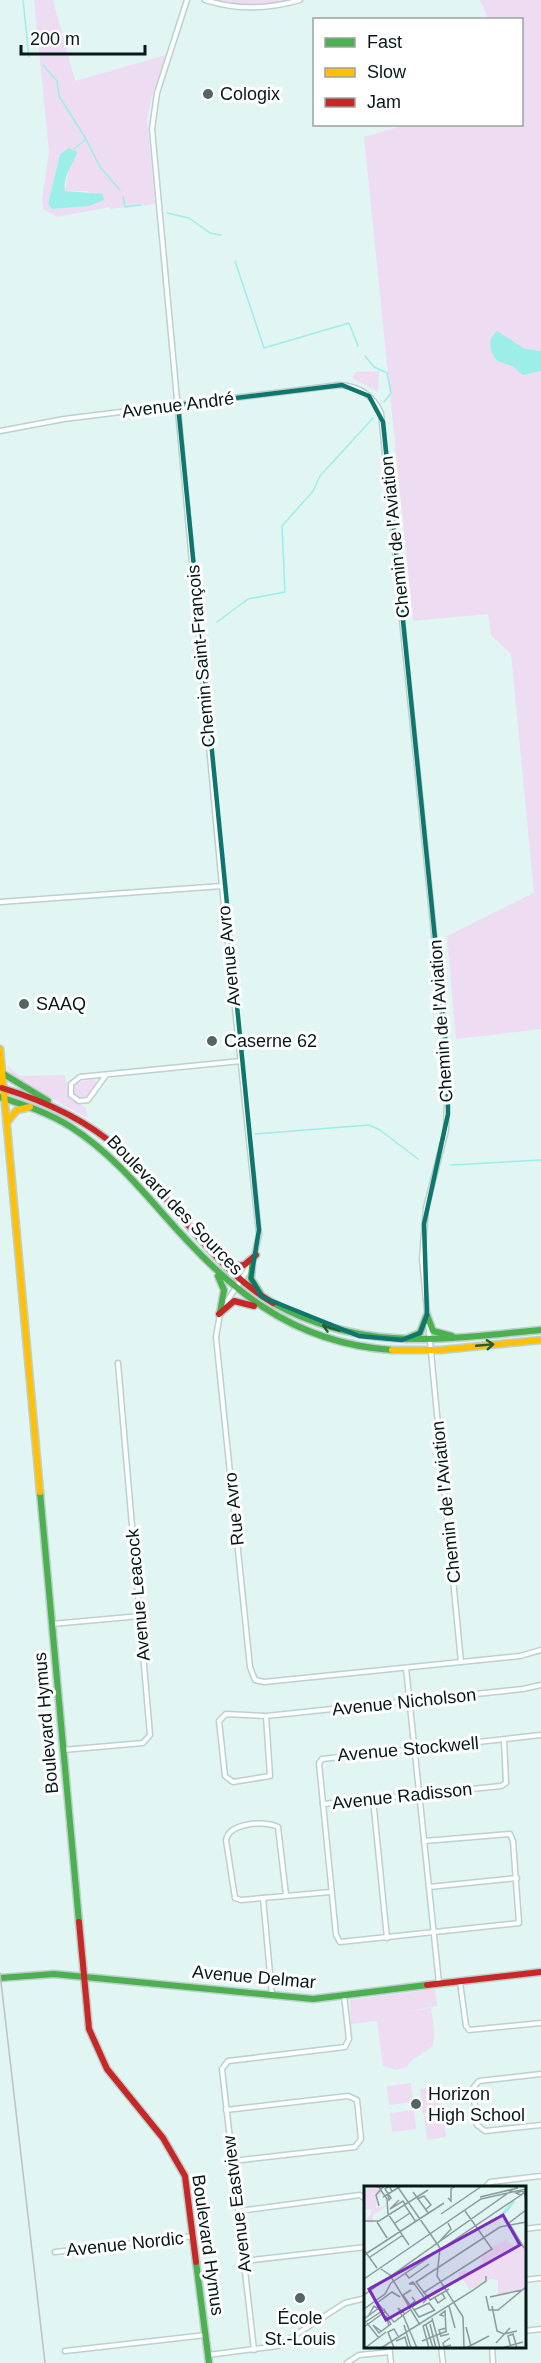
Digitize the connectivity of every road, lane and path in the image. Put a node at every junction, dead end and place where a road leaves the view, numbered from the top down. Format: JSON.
{"nodes":[{"id":1,"x":187,"y":0,"type":"edge"},
{"id":2,"x":205,"y":0,"type":"edge"},
{"id":3,"x":300,"y":0,"type":"edge"},
{"id":4,"x":357,"y":388,"type":"joint"},
{"id":5,"x":178,"y":405,"type":"junction"},
{"id":6,"x":0,"y":430,"type":"edge"},
{"id":7,"x":222,"y":885,"type":"junction"},
{"id":8,"x":0,"y":902,"type":"edge"},
{"id":9,"x":0,"y":1049,"type":"edge"},
{"id":10,"x":241,"y":1062,"type":"junction"},
{"id":11,"x":1,"y":1069,"type":"edge"},
{"id":12,"x":106,"y":1075,"type":"junction"},
{"id":13,"x":2,"y":1088,"type":"edge"},
{"id":14,"x":2,"y":1097,"type":"edge"},
{"id":15,"x":32,"y":1107,"type":"junction"},
{"id":16,"x":57,"y":1107,"type":"junction"},
{"id":17,"x":6,"y":1124,"type":"junction"},
{"id":18,"x":198,"y":1236,"type":"junction"},
{"id":19,"x":256,"y":1255,"type":"junction"},
{"id":20,"x":252,"y":1265,"type":"junction"},
{"id":21,"x":217,"y":1271,"type":"junction"},
{"id":22,"x":241,"y":1281,"type":"junction"},
{"id":23,"x":234,"y":1288,"type":"junction"},
{"id":24,"x":262,"y":1297,"type":"junction"},
{"id":25,"x":264,"y":1309,"type":"junction"},
{"id":26,"x":219,"y":1314,"type":"junction"},
{"id":27,"x":427,"y":1315,"type":"junction"},
{"id":28,"x":541,"y":1330,"type":"edge"},
{"id":29,"x":461,"y":1337,"type":"junction"},
{"id":30,"x":402,"y":1340,"type":"junction"},
{"id":31,"x":429,"y":1340,"type":"junction"},
{"id":32,"x":541,"y":1340,"type":"edge"},
{"id":33,"x":430,"y":1350,"type":"junction"},
{"id":34,"x":117,"y":1363,"type":"dead end"},
{"id":35,"x":140,"y":1616,"type":"junction"},
{"id":36,"x":52,"y":1624,"type":"junction"},
{"id":37,"x":541,"y":1650,"type":"edge"},
{"id":38,"x":461,"y":1662,"type":"junction"},
{"id":39,"x":406,"y":1668,"type":"junction"},
{"id":40,"x":541,"y":1685,"type":"edge"},
{"id":41,"x":410,"y":1701,"type":"junction"},
{"id":42,"x":266,"y":1716,"type":"junction"},
{"id":43,"x":541,"y":1735,"type":"edge"},
{"id":44,"x":504,"y":1740,"type":"junction"},
{"id":45,"x":415,"y":1749,"type":"junction"},
{"id":46,"x":63,"y":1750,"type":"junction"},
{"id":47,"x":420,"y":1794,"type":"junction"},
{"id":48,"x":373,"y":1799,"type":"junction"},
{"id":49,"x":322,"y":1804,"type":"junction"},
{"id":50,"x":424,"y":1841,"type":"junction"},
{"id":51,"x":517,"y":1878,"type":"junction"},
{"id":52,"x":429,"y":1887,"type":"junction"},
{"id":53,"x":331,"y":1892,"type":"junction"},
{"id":54,"x":286,"y":1895,"type":"junction"},
{"id":55,"x":263,"y":1898,"type":"junction"},
{"id":56,"x":433,"y":1934,"type":"junction"},
{"id":57,"x":387,"y":1938,"type":"junction"},
{"id":58,"x":541,"y":1972,"type":"edge"},
{"id":59,"x":83,"y":1976,"type":"junction"},
{"id":60,"x":0,"y":1978,"type":"edge"},
{"id":61,"x":459,"y":1981,"type":"junction"},
{"id":62,"x":439,"y":1983,"type":"junction"},
{"id":63,"x":344,"y":1995,"type":"junction"},
{"id":64,"x":272,"y":1996,"type":"junction"},
{"id":65,"x":541,"y":2023,"type":"edge"},
{"id":66,"x":541,"y":2074,"type":"edge"},
{"id":67,"x":226,"y":2110,"type":"junction"},
{"id":68,"x":541,"y":2125,"type":"edge"},
{"id":69,"x":233,"y":2161,"type":"junction"},
{"id":70,"x":541,"y":2176,"type":"edge"},
{"id":71,"x":486,"y":2186,"type":"edge"},
{"id":72,"x":364,"y":2198,"type":"edge"},
{"id":73,"x":239,"y":2211,"type":"junction"},
{"id":74,"x":541,"y":2227,"type":"edge"},
{"id":75,"x":526,"y":2229,"type":"edge"},
{"id":76,"x":194,"y":2236,"type":"junction"},
{"id":77,"x":364,"y":2247,"type":"edge"},
{"id":78,"x":55,"y":2252,"type":"dead end"},
{"id":79,"x":244,"y":2261,"type":"junction"},
{"id":80,"x":541,"y":2278,"type":"edge"},
{"id":81,"x":526,"y":2280,"type":"edge"},
{"id":82,"x":364,"y":2298,"type":"edge"},
{"id":83,"x":541,"y":2329,"type":"edge"},
{"id":84,"x":526,"y":2331,"type":"edge"},
{"id":85,"x":206,"y":2335,"type":"junction"},
{"id":86,"x":441,"y":2348,"type":"edge"},
{"id":87,"x":492,"y":2348,"type":"edge"},
{"id":88,"x":254,"y":2349,"type":"junction"},
{"id":89,"x":389,"y":2349,"type":"edge"},
{"id":90,"x":64,"y":2351,"type":"dead end"},
{"id":91,"x":208,"y":2355,"type":"junction"},
{"id":92,"x":209,"y":2363,"type":"edge"},
{"id":93,"x":347,"y":2363,"type":"edge"},
{"id":94,"x":391,"y":2363,"type":"edge"},
{"id":95,"x":443,"y":2363,"type":"edge"},
{"id":96,"x":494,"y":2363,"type":"edge"}],
"edges":[{"from":1,"to":5,"type":"street","name":"Chemin Saint-François"},
{"from":2,"to":3,"type":"street"},
{"from":4,"to":5,"type":"street","name":"Avenue André"},
{"from":4,"to":27,"type":"street","name":"Chemin de l'Aviation"},
{"from":5,"to":6,"type":"street","name":"Avenue André"},
{"from":5,"to":7,"type":"street","name":"Chemin Saint-François"},
{"from":7,"to":8,"type":"street"},
{"from":7,"to":10,"type":"street","name":"Avenue Avro"},
{"from":9,"to":11,"type":"street","name":"Boulevard Hymus"},
{"from":10,"to":12,"type":"street"},
{"from":10,"to":19,"type":"street","name":"Rue Avro"},
{"from":11,"to":13,"type":"street","name":"Boulevard Hymus"},
{"from":11,"to":16,"type":"street"},
{"from":12,"to":12,"type":"street"},
{"from":13,"to":14,"type":"street","name":"Boulevard Hymus"},
{"from":13,"to":16,"type":"street","name":"Boulevard des Sources"},
{"from":14,"to":15,"type":"street","name":"Boulevard des Sources"},
{"from":14,"to":17,"type":"street","name":"Boulevard Hymus"},
{"from":15,"to":17,"type":"street"},
{"from":15,"to":21,"type":"street","name":"Boulevard des Sources"},
{"from":16,"to":18,"type":"street","name":"Boulevard des Sources"},
{"from":17,"to":36,"type":"street","name":"Boulevard Hymus"},
{"from":18,"to":19,"type":"street"},
{"from":18,"to":22,"type":"street","name":"Boulevard des Sources"},
{"from":19,"to":20,"type":"street","name":"Rue Avro"},
{"from":20,"to":22,"type":"street","name":"Rue Avro"},
{"from":20,"to":24,"type":"street"},
{"from":21,"to":23,"type":"street","name":"Boulevard des Sources"},
{"from":21,"to":26,"type":"street"},
{"from":22,"to":23,"type":"street","name":"Rue Avro"},
{"from":22,"to":24,"type":"street","name":"Boulevard des Sources"},
{"from":23,"to":25,"type":"street","name":"Boulevard des Sources"},
{"from":23,"to":26,"type":"street","name":"Rue Avro"},
{"from":30,"to":24,"type":"street","name":"Boulevard des Sources","one_way":true},
{"from":25,"to":26,"type":"street"},
{"from":25,"to":33,"type":"street","name":"Boulevard des Sources"},
{"from":26,"to":39,"type":"street","name":"Rue Avro"},
{"from":27,"to":29,"type":"street"},
{"from":27,"to":30,"type":"street"},
{"from":27,"to":31,"type":"street","name":"Chemin de l'Aviation"},
{"from":28,"to":29,"type":"street","name":"Boulevard des Sources"},
{"from":29,"to":31,"type":"street","name":"Boulevard des Sources"},
{"from":30,"to":31,"type":"street","name":"Boulevard des Sources"},
{"from":31,"to":33,"type":"street","name":"Chemin de l'Aviation"},
{"from":33,"to":32,"type":"street","name":"Boulevard des Sources","one_way":true},
{"from":33,"to":38,"type":"street","name":"Chemin de l'Aviation"},
{"from":34,"to":35,"type":"street","name":"Avenue Leacock"},
{"from":35,"to":36,"type":"street"},
{"from":35,"to":46,"type":"street","name":"Avenue Leacock"},
{"from":36,"to":46,"type":"street","name":"Boulevard Hymus"},
{"from":37,"to":38,"type":"street","name":"Rue Avro"},
{"from":38,"to":39,"type":"street","name":"Rue Avro"},
{"from":39,"to":41,"type":"street"},
{"from":40,"to":41,"type":"street","name":"Avenue Nicholson"},
{"from":41,"to":42,"type":"street","name":"Avenue Nicholson"},
{"from":41,"to":45,"type":"street"},
{"from":42,"to":42,"type":"street","name":"Avenue Nicholson"},
{"from":43,"to":44,"type":"street","name":"Avenue Stockwell"},
{"from":44,"to":45,"type":"street","name":"Avenue Stockwell"},
{"from":44,"to":47,"type":"street","name":"Avenue Radisson"},
{"from":45,"to":47,"type":"street"},
{"from":45,"to":49,"type":"street","name":"Avenue Stockwell"},
{"from":46,"to":59,"type":"street","name":"Boulevard Hymus"},
{"from":47,"to":48,"type":"street","name":"Avenue Radisson"},
{"from":47,"to":50,"type":"street"},
{"from":48,"to":49,"type":"street","name":"Avenue Radisson"},
{"from":48,"to":57,"type":"street"},
{"from":49,"to":53,"type":"street","name":"Avenue Radisson"},
{"from":50,"to":51,"type":"street"},
{"from":50,"to":52,"type":"street"},
{"from":51,"to":52,"type":"street"},
{"from":51,"to":56,"type":"street"},
{"from":52,"to":56,"type":"street"},
{"from":53,"to":54,"type":"street"},
{"from":53,"to":57,"type":"street","name":"Avenue Radisson"},
{"from":54,"to":55,"type":"street"},
{"from":54,"to":55,"type":"street"},
{"from":55,"to":64,"type":"street"},
{"from":56,"to":57,"type":"street"},
{"from":56,"to":62,"type":"street"},
{"from":58,"to":61,"type":"street","name":"Avenue Delmar"},
{"from":59,"to":60,"type":"street","name":"Avenue Delmar"},
{"from":59,"to":64,"type":"street","name":"Avenue Delmar"},
{"from":59,"to":76,"type":"street","name":"Boulevard Hymus"},
{"from":61,"to":62,"type":"street","name":"Avenue Delmar"},
{"from":61,"to":65,"type":"street"},
{"from":62,"to":63,"type":"street","name":"Avenue Delmar"},
{"from":63,"to":64,"type":"street","name":"Avenue Delmar"},
{"from":63,"to":67,"type":"street","name":"Avenue Eastview"},
{"from":66,"to":68,"type":"street"},
{"from":67,"to":69,"type":"street","name":"Avenue Eastview"},
{"from":67,"to":69,"type":"street"},
{"from":69,"to":73,"type":"street","name":"Avenue Eastview"},
{"from":70,"to":71,"type":"street"},
{"from":72,"to":73,"type":"street"},
{"from":73,"to":79,"type":"street","name":"Avenue Eastview"},
{"from":74,"to":75,"type":"street"},
{"from":76,"to":78,"type":"street","name":"Avenue Nordic"},
{"from":76,"to":85,"type":"street","name":"Boulevard Hymus"},
{"from":77,"to":79,"type":"street"},
{"from":79,"to":88,"type":"street","name":"Avenue Eastview"},
{"from":80,"to":81,"type":"street"},
{"from":82,"to":88,"type":"street"},
{"from":83,"to":84,"type":"street"},
{"from":85,"to":90,"type":"street"},
{"from":85,"to":91,"type":"street","name":"Boulevard Hymus"},
{"from":86,"to":95,"type":"street"},
{"from":87,"to":96,"type":"street"},
{"from":88,"to":91,"type":"street"},
{"from":89,"to":93,"type":"street"},
{"from":89,"to":94,"type":"street"},
{"from":91,"to":92,"type":"street","name":"Boulevard Hymus"}]}
